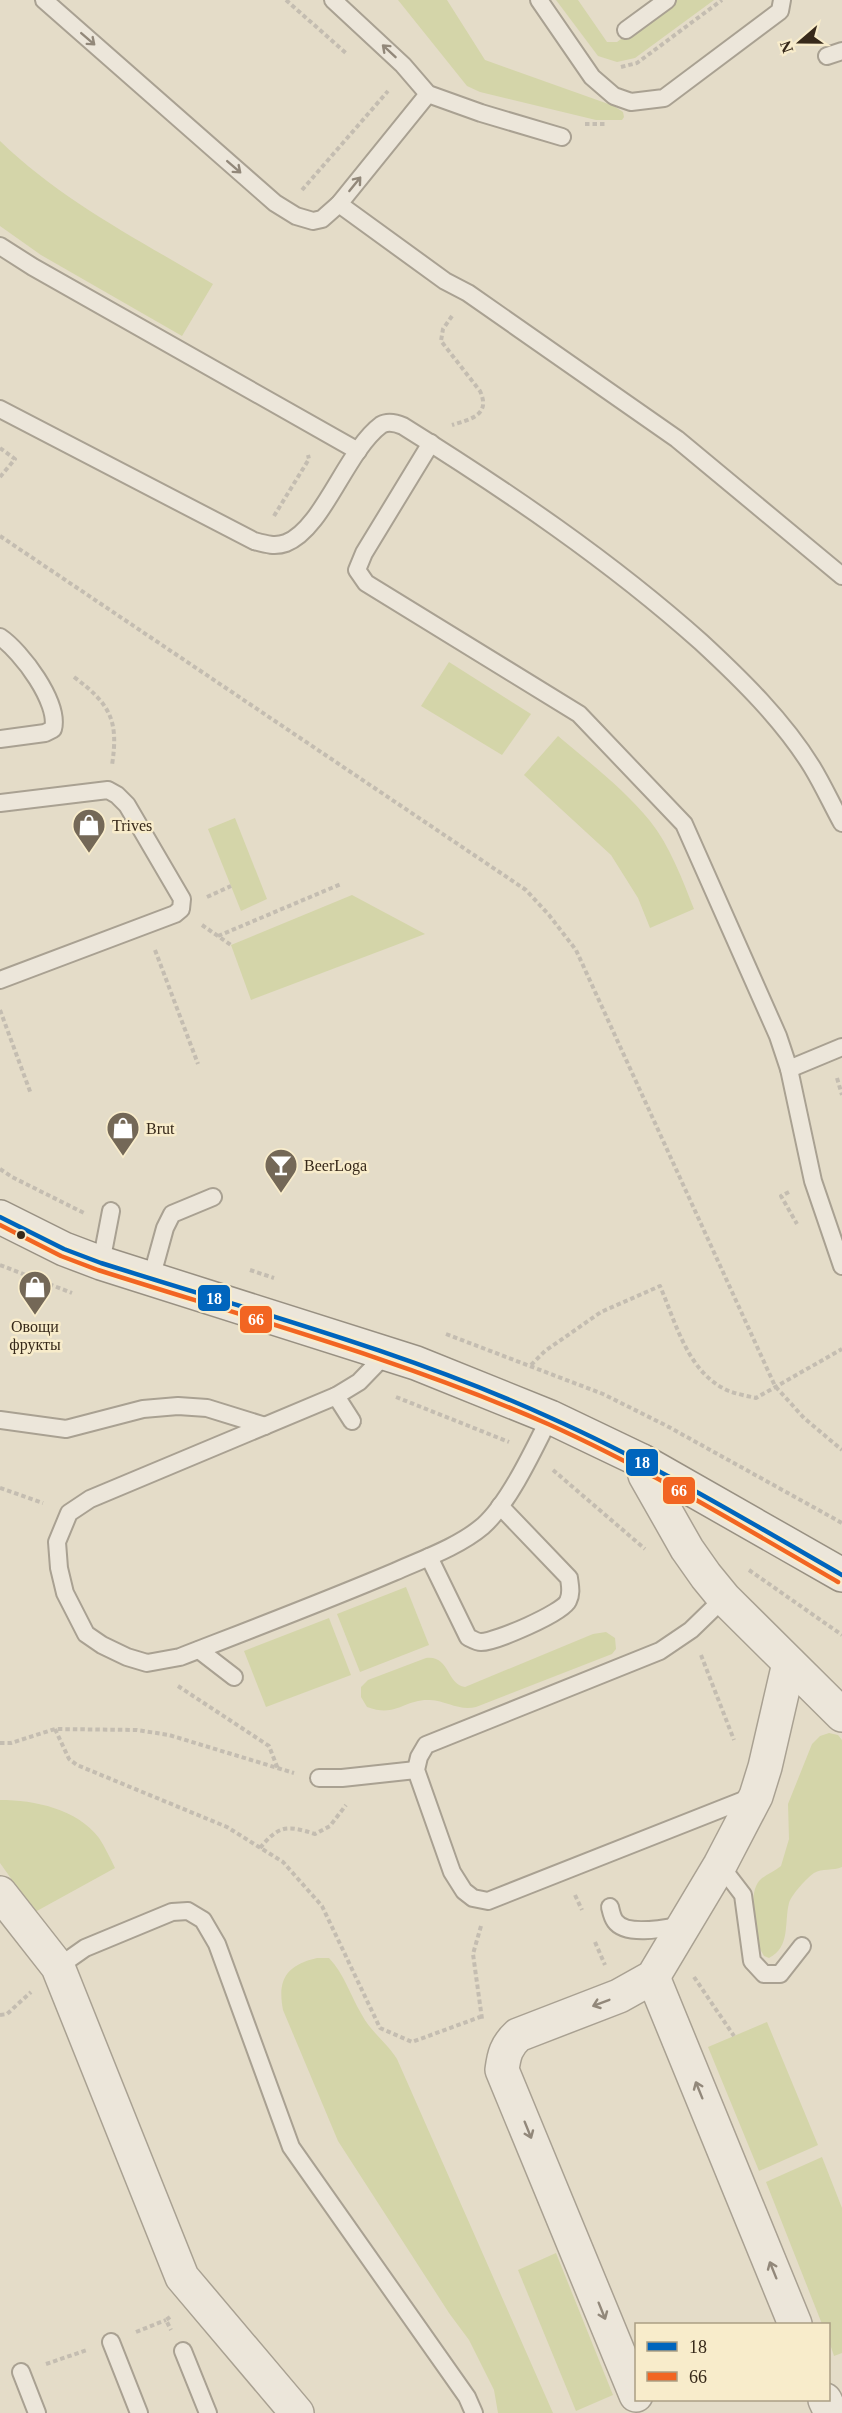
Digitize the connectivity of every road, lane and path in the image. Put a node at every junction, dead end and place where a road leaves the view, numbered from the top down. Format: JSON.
{"nodes":[{"id":1,"x":44,"y":0,"type":"edge"},
{"id":2,"x":333,"y":0,"type":"edge"},
{"id":3,"x":539,"y":0,"type":"edge"},
{"id":4,"x":667,"y":0,"type":"edge"},
{"id":5,"x":782,"y":0,"type":"edge"},
{"id":6,"x":626,"y":30,"type":"dead end"},
{"id":7,"x":388,"y":91,"type":"dead end"},
{"id":8,"x":428,"y":94,"type":"junction"},
{"id":9,"x":562,"y":137,"type":"dead end"},
{"id":10,"x":302,"y":190,"type":"dead end"},
{"id":11,"x":339,"y":204,"type":"junction"},
{"id":12,"x":0,"y":246,"type":"edge"},
{"id":13,"x":468,"y":293,"type":"junction"},
{"id":14,"x":0,"y":409,"type":"edge"},
{"id":15,"x":425,"y":440,"type":"junction"},
{"id":16,"x":0,"y":448,"type":"edge"},
{"id":17,"x":358,"y":451,"type":"junction"},
{"id":18,"x":0,"y":477,"type":"edge"},
{"id":19,"x":0,"y":536,"type":"edge"},
{"id":20,"x":842,"y":576,"type":"edge"},
{"id":21,"x":0,"y":637,"type":"edge"},
{"id":22,"x":74,"y":677,"type":"dead end"},
{"id":23,"x":0,"y":739,"type":"edge"},
{"id":24,"x":108,"y":790,"type":"junction"},
{"id":25,"x":0,"y":803,"type":"edge"},
{"id":26,"x":842,"y":824,"type":"edge"},
{"id":27,"x":341,"y":884,"type":"dead end"},
{"id":28,"x":181,"y":909,"type":"junction"},
{"id":29,"x":218,"y":936,"type":"junction"},
{"id":30,"x":231,"y":945,"type":"dead end"},
{"id":31,"x":159,"y":959,"type":"dead end"},
{"id":32,"x":0,"y":980,"type":"edge"},
{"id":33,"x":0,"y":1010,"type":"edge"},
{"id":34,"x":842,"y":1047,"type":"edge"},
{"id":35,"x":198,"y":1064,"type":"dead end"},
{"id":36,"x":789,"y":1070,"type":"junction"},
{"id":37,"x":840,"y":1087,"type":"dead end"},
{"id":38,"x":32,"y":1094,"type":"dead end"},
{"id":39,"x":842,"y":1095,"type":"edge"},
{"id":40,"x":213,"y":1197,"type":"dead end"},
{"id":41,"x":111,"y":1210,"type":"dead end"},
{"id":42,"x":0,"y":1217,"type":"edge"},
{"id":43,"x":100,"y":1263,"type":"junction"},
{"id":44,"x":842,"y":1266,"type":"edge"},
{"id":45,"x":151,"y":1280,"type":"junction"},
{"id":46,"x":842,"y":1349,"type":"edge"},
{"id":47,"x":387,"y":1353,"type":"junction"},
{"id":48,"x":531,"y":1365,"type":"dead end"},
{"id":49,"x":776,"y":1386,"type":"junction"},
{"id":50,"x":336,"y":1396,"type":"junction"},
{"id":51,"x":550,"y":1417,"type":"junction"},
{"id":52,"x":0,"y":1419,"type":"edge"},
{"id":53,"x":352,"y":1421,"type":"dead end"},
{"id":54,"x":265,"y":1426,"type":"junction"},
{"id":55,"x":842,"y":1450,"type":"edge"},
{"id":56,"x":532,"y":1452,"type":"junction"},
{"id":57,"x":642,"y":1461,"type":"junction"},
{"id":58,"x":0,"y":1488,"type":"edge"},
{"id":59,"x":500,"y":1506,"type":"junction"},
{"id":60,"x":69,"y":1513,"type":"junction"},
{"id":61,"x":650,"y":1554,"type":"dead end"},
{"id":62,"x":429,"y":1557,"type":"junction"},
{"id":63,"x":842,"y":1575,"type":"edge"},
{"id":64,"x":724,"y":1598,"type":"junction"},
{"id":65,"x":691,"y":1630,"type":"junction"},
{"id":66,"x":199,"y":1650,"type":"junction"},
{"id":67,"x":147,"y":1663,"type":"junction"},
{"id":68,"x":789,"y":1663,"type":"junction"},
{"id":69,"x":234,"y":1677,"type":"dead end"},
{"id":70,"x":842,"y":1715,"type":"edge"},
{"id":71,"x":55,"y":1729,"type":"junction"},
{"id":72,"x":734,"y":1740,"type":"dead end"},
{"id":73,"x":0,"y":1743,"type":"edge"},
{"id":74,"x":279,"y":1770,"type":"junction"},
{"id":75,"x":416,"y":1770,"type":"junction"},
{"id":76,"x":368,"y":1776,"type":"junction"},
{"id":77,"x":319,"y":1778,"type":"joint"},
{"id":78,"x":756,"y":1796,"type":"junction"},
{"id":79,"x":260,"y":1848,"type":"junction"},
{"id":80,"x":720,"y":1865,"type":"junction"},
{"id":81,"x":0,"y":1893,"type":"edge"},
{"id":82,"x":610,"y":1907,"type":"dead end"},
{"id":83,"x":679,"y":1935,"type":"junction"},
{"id":84,"x":802,"y":1946,"type":"dead end"},
{"id":85,"x":473,"y":1954,"type":"dead end"},
{"id":86,"x":58,"y":1967,"type":"junction"},
{"id":87,"x":653,"y":1977,"type":"junction"},
{"id":88,"x":734,"y":2036,"type":"dead end"},
{"id":89,"x":794,"y":2323,"type":"edge"},
{"id":90,"x":111,"y":2342,"type":"joint"},
{"id":91,"x":183,"y":2351,"type":"dead end"},
{"id":92,"x":21,"y":2372,"type":"joint"},
{"id":93,"x":635,"y":2393,"type":"edge"},
{"id":94,"x":38,"y":2413,"type":"edge"},
{"id":95,"x":139,"y":2413,"type":"edge"},
{"id":96,"x":208,"y":2413,"type":"edge"},
{"id":97,"x":297,"y":2413,"type":"edge"},
{"id":98,"x":474,"y":2413,"type":"edge"}],
"edges":[{"from":1,"to":11,"type":"lane","one_way":true},
{"from":8,"to":2,"type":"lane","one_way":true},
{"from":3,"to":5,"type":"lane"},
{"from":4,"to":6,"type":"lane"},
{"from":7,"to":10,"type":"path"},
{"from":8,"to":9,"type":"lane"},
{"from":11,"to":8,"type":"lane","one_way":true},
{"from":11,"to":13,"type":"lane"},
{"from":12,"to":17,"type":"lane"},
{"from":13,"to":15,"type":"path"},
{"from":13,"to":20,"type":"lane"},
{"from":14,"to":17,"type":"lane"},
{"from":15,"to":17,"type":"lane"},
{"from":15,"to":26,"type":"lane"},
{"from":15,"to":36,"type":"lane"},
{"from":16,"to":18,"type":"path"},
{"from":19,"to":49,"type":"path"},
{"from":21,"to":23,"type":"lane"},
{"from":22,"to":24,"type":"path"},
{"from":24,"to":25,"type":"lane"},
{"from":24,"to":28,"type":"lane"},
{"from":27,"to":29,"type":"path"},
{"from":28,"to":29,"type":"path"},
{"from":28,"to":32,"type":"lane"},
{"from":29,"to":30,"type":"path"},
{"from":31,"to":35,"type":"path"},
{"from":33,"to":38,"type":"path"},
{"from":34,"to":36,"type":"lane"},
{"from":36,"to":44,"type":"lane"},
{"from":37,"to":39,"type":"path"},
{"from":40,"to":45,"type":"lane"},
{"from":41,"to":43,"type":"lane"},
{"from":42,"to":43,"type":"street"},
{"from":43,"to":45,"type":"street"},
{"from":45,"to":47,"type":"street"},
{"from":46,"to":49,"type":"path"},
{"from":47,"to":50,"type":"lane"},
{"from":47,"to":51,"type":"street"},
{"from":48,"to":49,"type":"path"},
{"from":49,"to":55,"type":"path"},
{"from":50,"to":53,"type":"lane"},
{"from":50,"to":54,"type":"lane"},
{"from":51,"to":56,"type":"lane"},
{"from":51,"to":57,"type":"street"},
{"from":52,"to":54,"type":"lane"},
{"from":54,"to":60,"type":"lane"},
{"from":56,"to":59,"type":"lane"},
{"from":56,"to":61,"type":"path"},
{"from":57,"to":63,"type":"street"},
{"from":57,"to":64,"type":"street"},
{"from":58,"to":60,"type":"path"},
{"from":59,"to":62,"type":"lane"},
{"from":59,"to":62,"type":"lane"},
{"from":60,"to":67,"type":"lane"},
{"from":62,"to":66,"type":"lane"},
{"from":64,"to":65,"type":"lane"},
{"from":64,"to":68,"type":"street"},
{"from":65,"to":72,"type":"path"},
{"from":65,"to":75,"type":"lane"},
{"from":66,"to":67,"type":"lane"},
{"from":66,"to":69,"type":"lane"},
{"from":67,"to":74,"type":"path"},
{"from":68,"to":70,"type":"street"},
{"from":68,"to":78,"type":"street"},
{"from":71,"to":73,"type":"path"},
{"from":71,"to":74,"type":"path"},
{"from":71,"to":79,"type":"path"},
{"from":74,"to":77,"type":"path"},
{"from":75,"to":76,"type":"lane"},
{"from":75,"to":78,"type":"lane"},
{"from":76,"to":77,"type":"lane"},
{"from":76,"to":79,"type":"path"},
{"from":78,"to":80,"type":"street"},
{"from":79,"to":85,"type":"path"},
{"from":80,"to":83,"type":"street"},
{"from":80,"to":84,"type":"lane"},
{"from":81,"to":86,"type":"street"},
{"from":82,"to":83,"type":"lane"},
{"from":83,"to":87,"type":"street"},
{"from":83,"to":88,"type":"path"},
{"from":86,"to":97,"type":"street"},
{"from":86,"to":98,"type":"lane"},
{"from":89,"to":87,"type":"street","one_way":true},
{"from":87,"to":93,"type":"street","one_way":true},
{"from":90,"to":92,"type":"path"},
{"from":90,"to":95,"type":"lane"},
{"from":91,"to":96,"type":"lane"},
{"from":92,"to":94,"type":"lane"}]}
